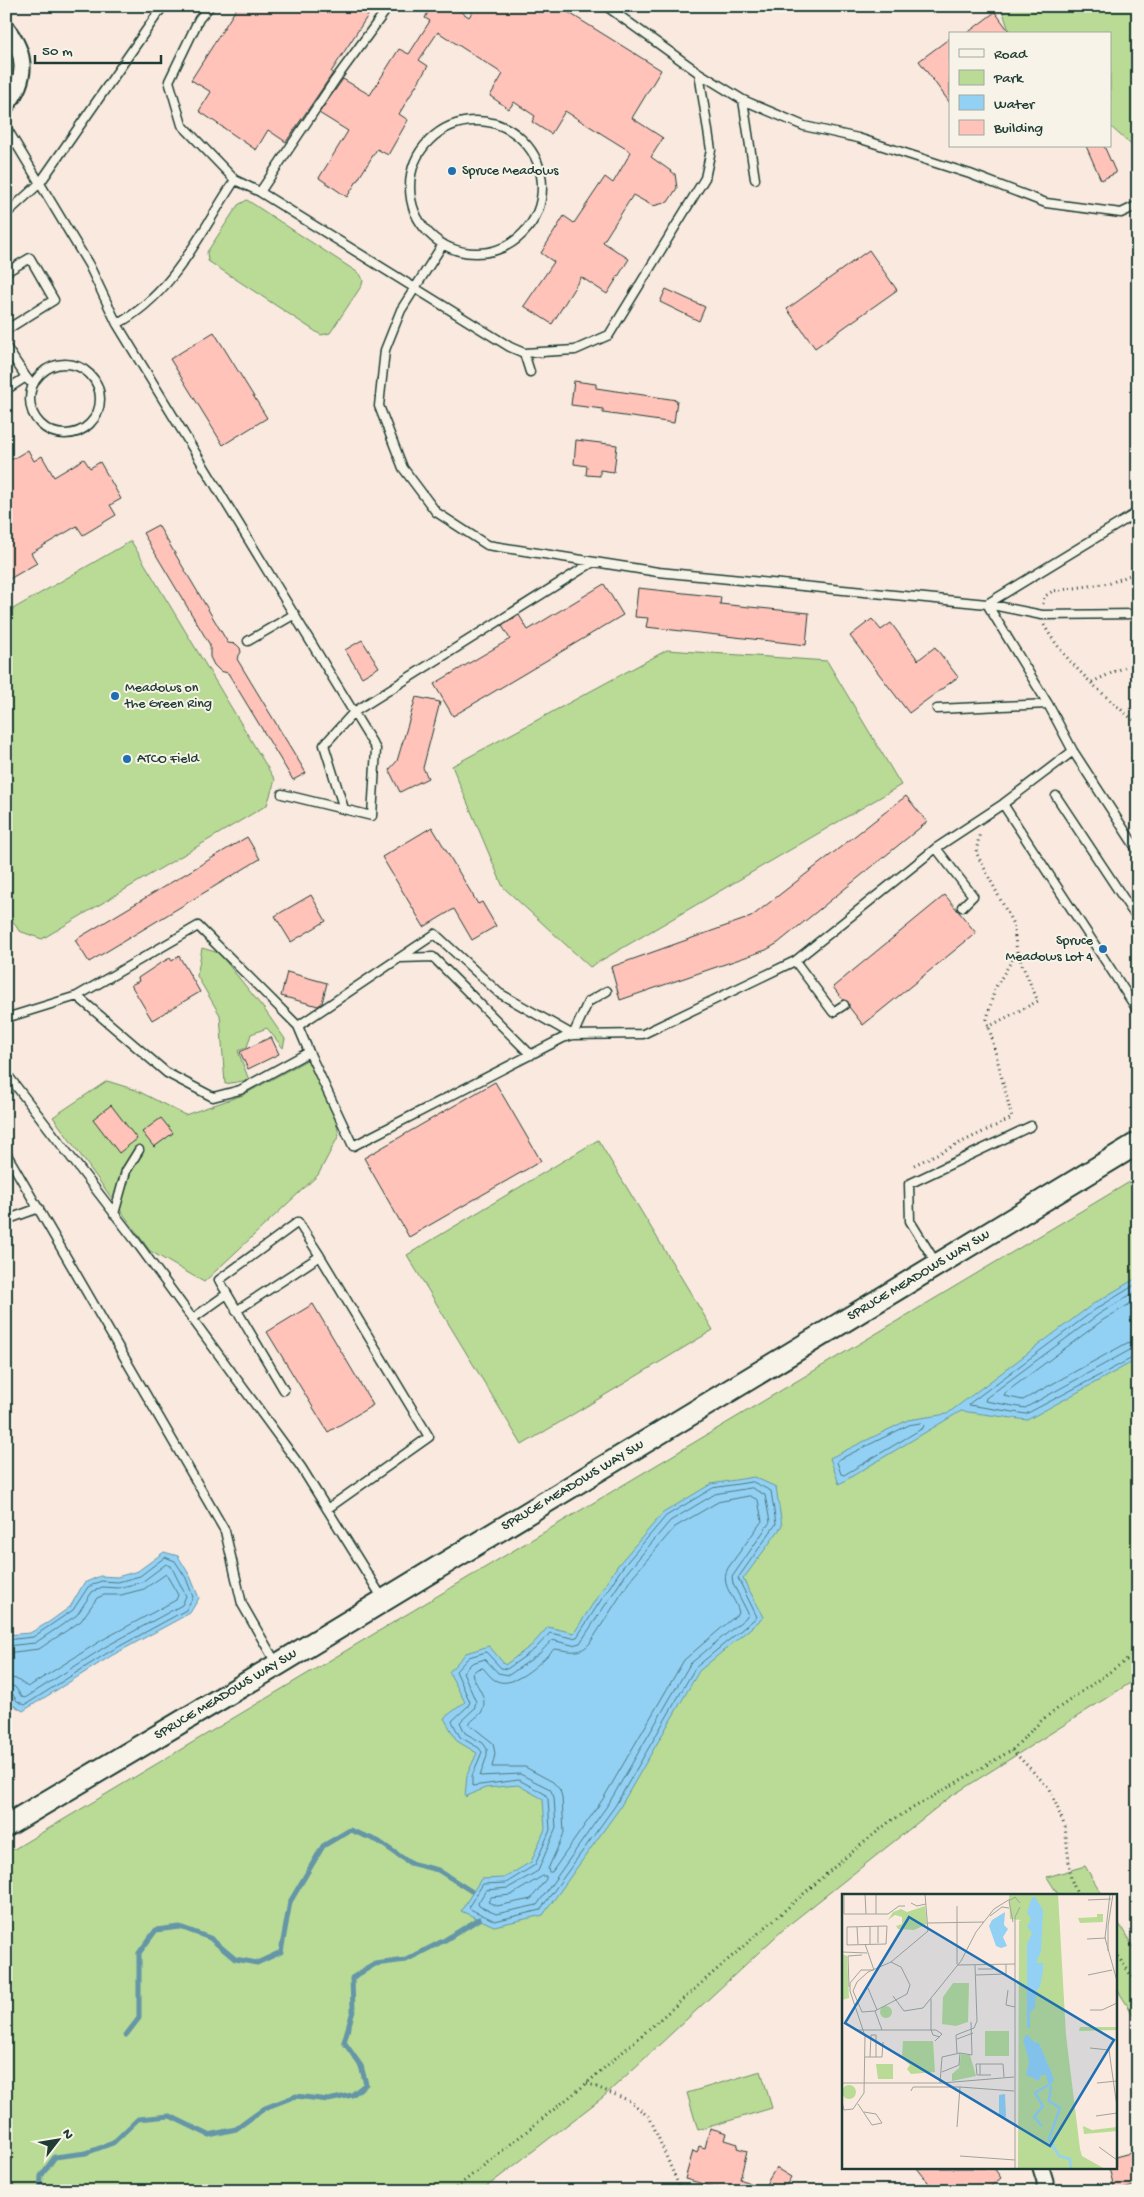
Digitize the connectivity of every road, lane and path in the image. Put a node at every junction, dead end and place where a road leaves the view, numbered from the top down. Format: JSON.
{"nodes":[{"id":1,"x":163,"y":6,"type":"edge"},
{"id":2,"x":210,"y":6,"type":"edge"},
{"id":3,"x":606,"y":6,"type":"edge"},
{"id":4,"x":384,"y":13,"type":"dead end"},
{"id":5,"x":6,"y":28,"type":"edge"},
{"id":6,"x":699,"y":73,"type":"junction"},
{"id":7,"x":743,"y":100,"type":"junction"},
{"id":8,"x":6,"y":106,"type":"edge"},
{"id":9,"x":6,"y":127,"type":"edge"},
{"id":10,"x":754,"y":178,"type":"dead end"},
{"id":11,"x":235,"y":180,"type":"junction"},
{"id":12,"x":40,"y":183,"type":"junction"},
{"id":13,"x":260,"y":192,"type":"junction"},
{"id":14,"x":1138,"y":205,"type":"edge"},
{"id":15,"x":6,"y":214,"type":"edge"},
{"id":16,"x":443,"y":244,"type":"junction"},
{"id":17,"x":6,"y":272,"type":"edge"},
{"id":18,"x":415,"y":288,"type":"junction"},
{"id":19,"x":118,"y":324,"type":"junction"},
{"id":20,"x":6,"y":330,"type":"edge"},
{"id":21,"x":6,"y":347,"type":"edge"},
{"id":22,"x":524,"y":353,"type":"junction"},
{"id":23,"x":530,"y":372,"type":"dead end"},
{"id":24,"x":26,"y":377,"type":"junction"},
{"id":25,"x":32,"y":386,"type":"junction"},
{"id":26,"x":6,"y":390,"type":"edge"},
{"id":27,"x":1138,"y":512,"type":"edge"},
{"id":28,"x":593,"y":562,"type":"junction"},
{"id":29,"x":1138,"y":572,"type":"edge"},
{"id":30,"x":987,"y":604,"type":"junction"},
{"id":31,"x":295,"y":614,"type":"junction"},
{"id":32,"x":1138,"y":614,"type":"edge"},
{"id":33,"x":1042,"y":615,"type":"junction"},
{"id":34,"x":248,"y":641,"type":"dead end"},
{"id":35,"x":1127,"y":666,"type":"dead end"},
{"id":36,"x":1092,"y":682,"type":"junction"},
{"id":37,"x":1048,"y":704,"type":"junction"},
{"id":38,"x":936,"y":708,"type":"dead end"},
{"id":39,"x":354,"y":712,"type":"junction"},
{"id":40,"x":1138,"y":724,"type":"edge"},
{"id":41,"x":1073,"y":751,"type":"junction"},
{"id":42,"x":282,"y":794,"type":"dead end"},
{"id":43,"x":1056,"y":796,"type":"dead end"},
{"id":44,"x":1003,"y":804,"type":"junction"},
{"id":45,"x":344,"y":809,"type":"junction"},
{"id":46,"x":983,"y":817,"type":"junction"},
{"id":47,"x":936,"y":848,"type":"junction"},
{"id":48,"x":1138,"y":851,"type":"edge"},
{"id":49,"x":962,"y":907,"type":"dead end"},
{"id":50,"x":1138,"y":907,"type":"edge"},
{"id":51,"x":1017,"y":952,"type":"junction"},
{"id":52,"x":398,"y":958,"type":"junction"},
{"id":53,"x":795,"y":961,"type":"junction"},
{"id":54,"x":607,"y":990,"type":"dead end"},
{"id":55,"x":77,"y":996,"type":"junction"},
{"id":56,"x":844,"y":1005,"type":"dead end"},
{"id":57,"x":1138,"y":1011,"type":"edge"},
{"id":58,"x":6,"y":1018,"type":"edge"},
{"id":59,"x":298,"y":1026,"type":"junction"},
{"id":60,"x":988,"y":1026,"type":"junction"},
{"id":61,"x":573,"y":1035,"type":"junction"},
{"id":62,"x":308,"y":1052,"type":"junction"},
{"id":63,"x":531,"y":1055,"type":"junction"},
{"id":64,"x":6,"y":1073,"type":"edge"},
{"id":65,"x":1031,"y":1126,"type":"dead end"},
{"id":66,"x":1138,"y":1144,"type":"edge"},
{"id":67,"x":139,"y":1150,"type":"dead end"},
{"id":68,"x":6,"y":1153,"type":"edge"},
{"id":69,"x":914,"y":1165,"type":"dead end"},
{"id":70,"x":39,"y":1208,"type":"junction"},
{"id":71,"x":114,"y":1214,"type":"junction"},
{"id":72,"x":6,"y":1220,"type":"edge"},
{"id":73,"x":320,"y":1256,"type":"junction"},
{"id":74,"x":937,"y":1265,"type":"junction"},
{"id":75,"x":227,"y":1294,"type":"junction"},
{"id":76,"x":236,"y":1310,"type":"junction"},
{"id":77,"x":192,"y":1319,"type":"junction"},
{"id":78,"x":284,"y":1390,"type":"dead end"},
{"id":79,"x":327,"y":1509,"type":"junction"},
{"id":80,"x":384,"y":1600,"type":"junction"},
{"id":81,"x":1138,"y":1652,"type":"edge"},
{"id":82,"x":277,"y":1665,"type":"junction"},
{"id":83,"x":1012,"y":1750,"type":"junction"},
{"id":84,"x":6,"y":1826,"type":"edge"},
{"id":85,"x":1077,"y":1894,"type":"edge"},
{"id":86,"x":1116,"y":1953,"type":"edge"},
{"id":87,"x":1138,"y":1985,"type":"edge"},
{"id":88,"x":587,"y":2083,"type":"junction"},
{"id":89,"x":1042,"y":2170,"type":"edge"},
{"id":90,"x":452,"y":2191,"type":"edge"},
{"id":91,"x":681,"y":2191,"type":"edge"},
{"id":92,"x":1045,"y":2191,"type":"edge"}],
"edges":[{"from":1,"to":12,"type":"lane"},
{"from":2,"to":11,"type":"lane"},
{"from":3,"to":6,"type":"lane"},
{"from":4,"to":13,"type":"lane"},
{"from":5,"to":8,"type":"street"},
{"from":6,"to":7,"type":"lane"},
{"from":6,"to":22,"type":"lane"},
{"from":7,"to":10,"type":"lane"},
{"from":7,"to":14,"type":"lane"},
{"from":9,"to":12,"type":"lane"},
{"from":11,"to":13,"type":"lane"},
{"from":11,"to":19,"type":"lane"},
{"from":12,"to":15,"type":"lane"},
{"from":12,"to":19,"type":"lane"},
{"from":13,"to":18,"type":"lane"},
{"from":16,"to":16,"type":"lane"},
{"from":16,"to":18,"type":"lane"},
{"from":17,"to":20,"type":"lane"},
{"from":18,"to":22,"type":"lane"},
{"from":18,"to":28,"type":"lane"},
{"from":19,"to":31,"type":"lane"},
{"from":21,"to":24,"type":"lane"},
{"from":22,"to":23,"type":"lane"},
{"from":24,"to":25,"type":"lane"},
{"from":24,"to":26,"type":"lane"},
{"from":25,"to":25,"type":"lane"},
{"from":27,"to":30,"type":"lane"},
{"from":28,"to":30,"type":"lane"},
{"from":28,"to":39,"type":"lane"},
{"from":29,"to":33,"type":"path"},
{"from":30,"to":33,"type":"lane"},
{"from":30,"to":37,"type":"lane"},
{"from":31,"to":34,"type":"lane"},
{"from":31,"to":39,"type":"lane"},
{"from":32,"to":33,"type":"lane"},
{"from":33,"to":36,"type":"path"},
{"from":35,"to":36,"type":"path"},
{"from":36,"to":40,"type":"path"},
{"from":37,"to":38,"type":"lane"},
{"from":37,"to":41,"type":"lane"},
{"from":39,"to":45,"type":"lane"},
{"from":39,"to":45,"type":"lane"},
{"from":41,"to":44,"type":"lane"},
{"from":41,"to":48,"type":"lane"},
{"from":42,"to":45,"type":"lane"},
{"from":43,"to":50,"type":"lane"},
{"from":44,"to":46,"type":"lane"},
{"from":44,"to":57,"type":"lane"},
{"from":46,"to":47,"type":"lane"},
{"from":46,"to":51,"type":"path"},
{"from":47,"to":49,"type":"lane"},
{"from":47,"to":53,"type":"lane"},
{"from":51,"to":60,"type":"path"},
{"from":51,"to":60,"type":"path"},
{"from":52,"to":59,"type":"lane"},
{"from":52,"to":61,"type":"lane"},
{"from":52,"to":63,"type":"lane"},
{"from":53,"to":56,"type":"lane"},
{"from":53,"to":61,"type":"lane"},
{"from":54,"to":61,"type":"lane"},
{"from":55,"to":58,"type":"lane"},
{"from":55,"to":59,"type":"lane"},
{"from":55,"to":62,"type":"lane"},
{"from":59,"to":62,"type":"lane"},
{"from":60,"to":69,"type":"path"},
{"from":61,"to":63,"type":"lane"},
{"from":62,"to":63,"type":"lane"},
{"from":64,"to":71,"type":"lane"},
{"from":65,"to":74,"type":"lane"},
{"from":66,"to":74,"type":"main road","name":"SPRUCE MEADOWS WAY SW"},
{"from":67,"to":71,"type":"lane"},
{"from":68,"to":70,"type":"lane"},
{"from":70,"to":72,"type":"lane"},
{"from":70,"to":82,"type":"lane"},
{"from":71,"to":77,"type":"lane"},
{"from":73,"to":75,"type":"lane"},
{"from":73,"to":76,"type":"lane"},
{"from":73,"to":79,"type":"lane"},
{"from":74,"to":80,"type":"main road","name":"SPRUCE MEADOWS WAY SW"},
{"from":75,"to":76,"type":"lane"},
{"from":75,"to":77,"type":"lane"},
{"from":76,"to":78,"type":"lane"},
{"from":77,"to":79,"type":"lane"},
{"from":79,"to":80,"type":"lane"},
{"from":80,"to":82,"type":"main road","name":"SPRUCE MEADOWS WAY SW"},
{"from":81,"to":83,"type":"path"},
{"from":82,"to":84,"type":"main road","name":"SPRUCE MEADOWS WAY SW"},
{"from":83,"to":85,"type":"path"},
{"from":83,"to":88,"type":"path"},
{"from":86,"to":87,"type":"path"},
{"from":88,"to":90,"type":"path"},
{"from":88,"to":91,"type":"path"},
{"from":89,"to":92,"type":"street"}]}
